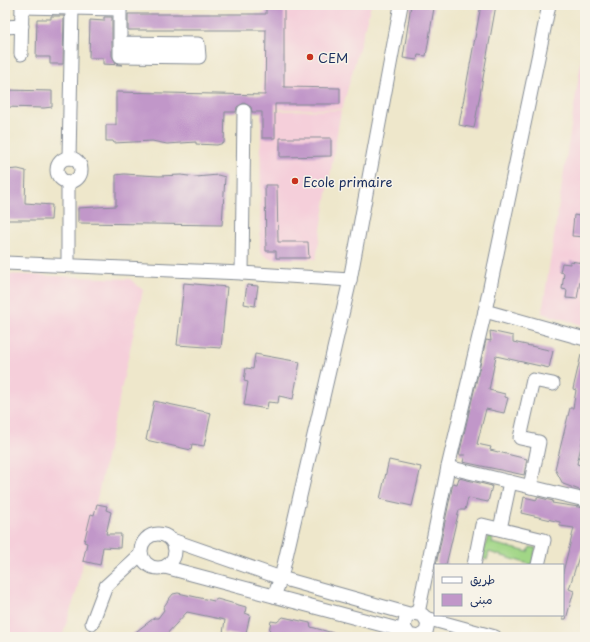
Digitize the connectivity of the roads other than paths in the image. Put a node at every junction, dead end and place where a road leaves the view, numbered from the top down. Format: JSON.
{"nodes":[{"id":1,"x":401,"y":5,"type":"edge"},
{"id":2,"x":549,"y":5,"type":"edge"},
{"id":3,"x":22,"y":6,"type":"edge"},
{"id":4,"x":120,"y":7,"type":"edge"},
{"id":5,"x":72,"y":8,"type":"junction"},
{"id":6,"x":22,"y":26,"type":"junction"},
{"id":7,"x":5,"y":27,"type":"edge"},
{"id":8,"x":120,"y":43,"type":"junction"},
{"id":9,"x":21,"y":54,"type":"dead end"},
{"id":10,"x":244,"y":111,"type":"dead end"},
{"id":11,"x":5,"y":262,"type":"edge"},
{"id":12,"x":68,"y":265,"type":"junction"},
{"id":13,"x":242,"y":273,"type":"junction"},
{"id":14,"x":350,"y":280,"type":"junction"},
{"id":15,"x":485,"y":311,"type":"junction"},
{"id":16,"x":585,"y":339,"type":"edge"},
{"id":17,"x":553,"y":384,"type":"dead end"},
{"id":18,"x":448,"y":468,"type":"junction"},
{"id":19,"x":510,"y":482,"type":"junction"},
{"id":20,"x":530,"y":487,"type":"junction"},
{"id":21,"x":585,"y":500,"type":"edge"},
{"id":22,"x":500,"y":529,"type":"junction"},
{"id":23,"x":172,"y":540,"type":"junction"},
{"id":24,"x":141,"y":554,"type":"junction"},
{"id":25,"x":474,"y":564,"type":"edge"},
{"id":26,"x":538,"y":564,"type":"edge"},
{"id":27,"x":165,"y":566,"type":"junction"},
{"id":28,"x":281,"y":578,"type":"junction"},
{"id":29,"x":274,"y":596,"type":"junction"},
{"id":30,"x":418,"y":615,"type":"junction"},
{"id":31,"x":92,"y":623,"type":"dead end"},
{"id":32,"x":410,"y":635,"type":"edge"},
{"id":33,"x":418,"y":637,"type":"edge"},
{"id":34,"x":495,"y":637,"type":"edge"}],
"edges":[{"from":1,"to":14,"type":"street"},
{"from":2,"to":15,"type":"street"},
{"from":3,"to":5,"type":"street"},
{"from":3,"to":6,"type":"street"},
{"from":4,"to":5,"type":"street"},
{"from":4,"to":8,"type":"street"},
{"from":5,"to":12,"type":"street"},
{"from":6,"to":7,"type":"street"},
{"from":6,"to":9,"type":"street"},
{"from":8,"to":8,"type":"street"},
{"from":10,"to":13,"type":"street"},
{"from":11,"to":12,"type":"street"},
{"from":12,"to":13,"type":"street"},
{"from":13,"to":14,"type":"street"},
{"from":14,"to":28,"type":"street"},
{"from":15,"to":16,"type":"street"},
{"from":15,"to":18,"type":"street"},
{"from":17,"to":20,"type":"street"},
{"from":18,"to":19,"type":"street"},
{"from":18,"to":30,"type":"street"},
{"from":19,"to":20,"type":"street"},
{"from":19,"to":22,"type":"street"},
{"from":20,"to":21,"type":"street"},
{"from":22,"to":25,"type":"street"},
{"from":22,"to":26,"type":"street"},
{"from":23,"to":24,"type":"street"},
{"from":23,"to":27,"type":"street"},
{"from":23,"to":28,"type":"street"},
{"from":24,"to":27,"type":"street"},
{"from":24,"to":31,"type":"street"},
{"from":27,"to":29,"type":"street"},
{"from":28,"to":29,"type":"street"},
{"from":28,"to":30,"type":"street"},
{"from":29,"to":32,"type":"street"},
{"from":30,"to":32,"type":"street"},
{"from":30,"to":33,"type":"street"},
{"from":30,"to":34,"type":"street"},
{"from":32,"to":33,"type":"street"}]}
